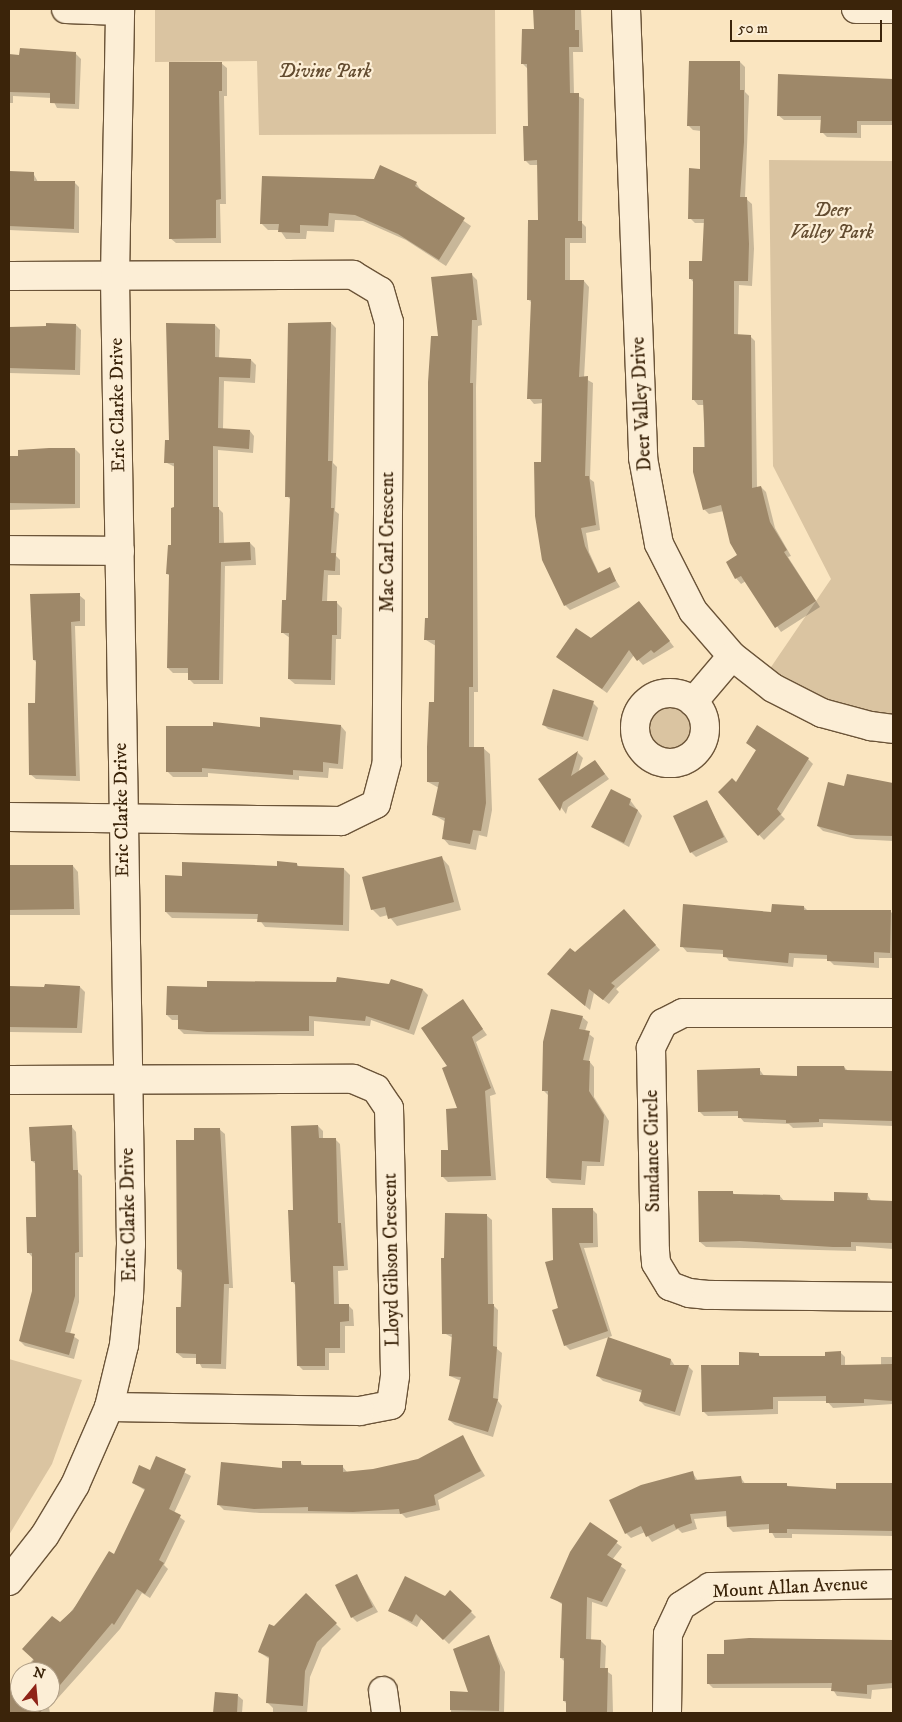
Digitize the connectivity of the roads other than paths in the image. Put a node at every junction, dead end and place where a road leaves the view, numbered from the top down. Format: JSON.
{"nodes":[{"id":1,"x":66,"y":9,"type":"edge"},
{"id":2,"x":626,"y":9,"type":"edge"},
{"id":3,"x":856,"y":9,"type":"edge"},
{"id":4,"x":893,"y":9,"type":"edge"},
{"id":5,"x":120,"y":10,"type":"edge"},
{"id":6,"x":9,"y":276,"type":"edge"},
{"id":7,"x":115,"y":276,"type":"junction"},
{"id":8,"x":9,"y":550,"type":"edge"},
{"id":9,"x":120,"y":551,"type":"junction"},
{"id":10,"x":732,"y":656,"type":"junction"},
{"id":11,"x":693,"y":702,"type":"dead end"},
{"id":12,"x":893,"y":729,"type":"edge"},
{"id":13,"x":9,"y":817,"type":"edge"},
{"id":14,"x":122,"y":817,"type":"junction"},
{"id":15,"x":893,"y":1013,"type":"edge"},
{"id":16,"x":9,"y":1080,"type":"edge"},
{"id":17,"x":126,"y":1080,"type":"junction"},
{"id":18,"x":893,"y":1297,"type":"edge"},
{"id":19,"x":109,"y":1407,"type":"junction"},
{"id":20,"x":9,"y":1581,"type":"edge"},
{"id":21,"x":893,"y":1584,"type":"edge"},
{"id":22,"x":667,"y":1713,"type":"edge"}],
"edges":[{"from":1,"to":5,"type":"street"},
{"from":2,"to":10,"type":"street","name":"Deer Valley Drive"},
{"from":3,"to":4,"type":"street"},
{"from":5,"to":7,"type":"street","name":"Eric Clarke Drive"},
{"from":6,"to":7,"type":"street","name":"Mac Carl Crescent"},
{"from":7,"to":9,"type":"street","name":"Eric Clarke Drive"},
{"from":7,"to":14,"type":"street","name":"Mac Carl Crescent"},
{"from":8,"to":9,"type":"street"},
{"from":9,"to":14,"type":"street","name":"Eric Clarke Drive"},
{"from":10,"to":11,"type":"street"},
{"from":10,"to":12,"type":"street","name":"Deer Valley Drive"},
{"from":13,"to":14,"type":"street","name":"Mac Carl Crescent"},
{"from":14,"to":17,"type":"street","name":"Eric Clarke Drive"},
{"from":15,"to":18,"type":"street","name":"Sundance Circle"},
{"from":16,"to":17,"type":"street"},
{"from":17,"to":19,"type":"street","name":"Eric Clarke Drive"},
{"from":17,"to":19,"type":"street","name":"Lloyd Gibson Crescent"},
{"from":19,"to":20,"type":"street","name":"Eric Clarke Drive"},
{"from":21,"to":22,"type":"street","name":"Mount Allan Avenue"}]}
